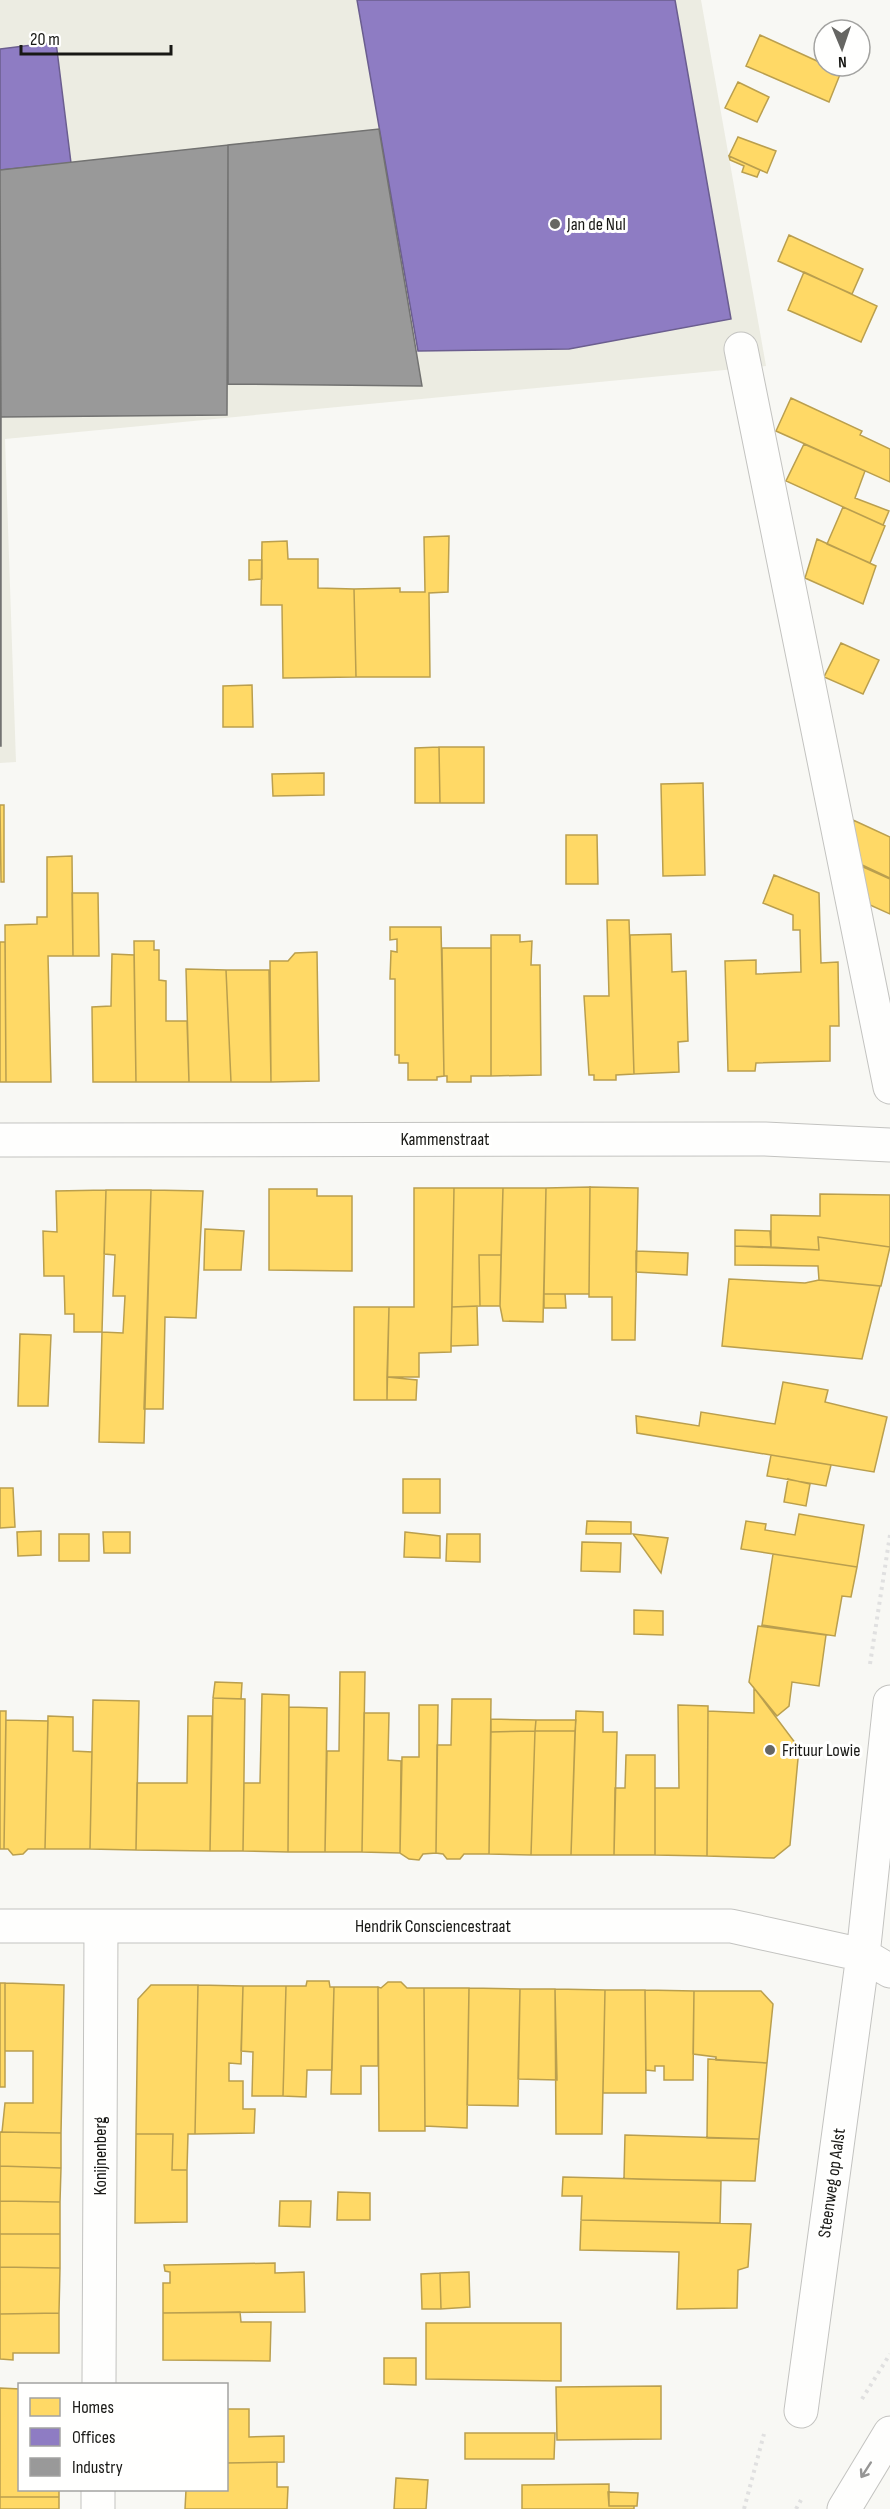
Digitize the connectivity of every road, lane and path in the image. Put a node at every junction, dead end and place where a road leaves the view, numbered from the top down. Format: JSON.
{"nodes":[{"id":1,"x":741,"y":349,"type":"dead end"},
{"id":2,"x":890,"y":1087,"type":"edge"},
{"id":3,"x":0,"y":1140,"type":"edge"},
{"id":4,"x":890,"y":1145,"type":"edge"},
{"id":5,"x":890,"y":1702,"type":"edge"},
{"id":6,"x":0,"y":1926,"type":"edge"},
{"id":7,"x":101,"y":1927,"type":"junction"},
{"id":8,"x":877,"y":1963,"type":"edge"},
{"id":9,"x":99,"y":2383,"type":"edge"},
{"id":10,"x":801,"y":2410,"type":"dead end"},
{"id":11,"x":890,"y":2433,"type":"edge"},
{"id":12,"x":98,"y":2491,"type":"edge"},
{"id":13,"x":98,"y":2509,"type":"edge"},
{"id":14,"x":844,"y":2509,"type":"edge"}],
"edges":[{"from":1,"to":2,"type":"street"},
{"from":3,"to":4,"type":"street","name":"Kammenstraat"},
{"from":5,"to":8,"type":"street","name":"Steenweg op Aalst"},
{"from":6,"to":7,"type":"street","name":"Hendrik Consciencestraat"},
{"from":7,"to":8,"type":"street","name":"Hendrik Consciencestraat"},
{"from":7,"to":9,"type":"street","name":"Konijnenberg"},
{"from":8,"to":10,"type":"street","name":"Steenweg op Aalst"},
{"from":11,"to":14,"type":"street","one_way":true},
{"from":12,"to":13,"type":"street"}]}
